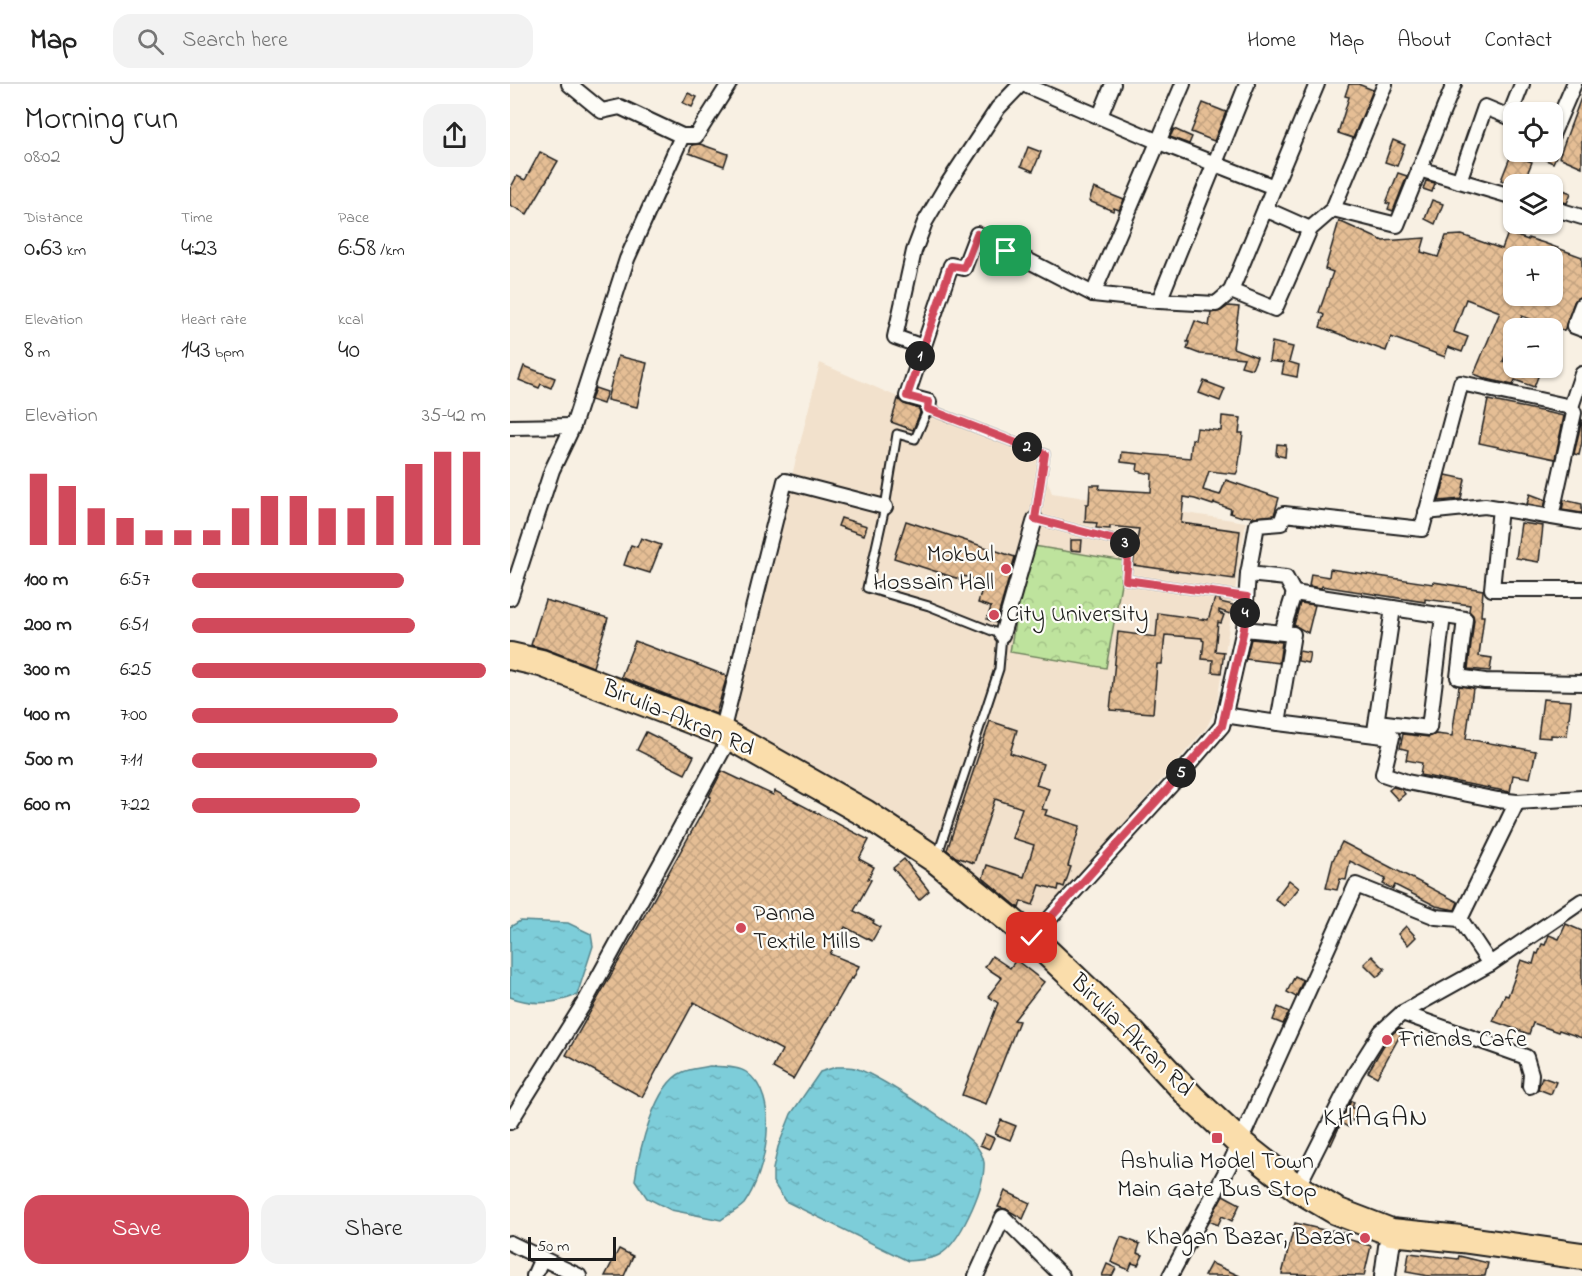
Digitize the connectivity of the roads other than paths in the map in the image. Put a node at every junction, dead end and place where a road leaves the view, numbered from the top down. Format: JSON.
{"nodes":[{"id":1,"x":569,"y":84,"type":"edge"},
{"id":2,"x":729,"y":84,"type":"edge"},
{"id":3,"x":1022,"y":84,"type":"edge"},
{"id":4,"x":1113,"y":84,"type":"edge"},
{"id":5,"x":1183,"y":84,"type":"edge"},
{"id":6,"x":1247,"y":84,"type":"edge"},
{"id":7,"x":1317,"y":84,"type":"edge"},
{"id":8,"x":1385,"y":84,"type":"edge"},
{"id":9,"x":1454,"y":84,"type":"edge"},
{"id":10,"x":1522,"y":84,"type":"edge"},
{"id":11,"x":1574,"y":84,"type":"edge"},
{"id":12,"x":1582,"y":87,"type":"edge"},
{"id":13,"x":1516,"y":102,"type":"edge"},
{"id":14,"x":1563,"y":110,"type":"edge"},
{"id":15,"x":1503,"y":114,"type":"edge"},
{"id":16,"x":1100,"y":116,"type":"junction"},
{"id":17,"x":682,"y":136,"type":"junction"},
{"id":18,"x":1159,"y":142,"type":"junction"},
{"id":19,"x":1216,"y":163,"type":"junction"},
{"id":20,"x":1419,"y":169,"type":"junction"},
{"id":21,"x":1459,"y":181,"type":"junction"},
{"id":22,"x":1275,"y":187,"type":"junction"},
{"id":23,"x":1503,"y":194,"type":"edge"},
{"id":24,"x":1265,"y":209,"type":"junction"},
{"id":25,"x":1333,"y":209,"type":"junction"},
{"id":26,"x":1563,"y":211,"type":"edge"},
{"id":27,"x":1582,"y":217,"type":"edge"},
{"id":28,"x":1310,"y":229,"type":"junction"},
{"id":29,"x":1232,"y":291,"type":"junction"},
{"id":30,"x":1094,"y":294,"type":"junction"},
{"id":31,"x":1159,"y":301,"type":"junction"},
{"id":32,"x":1582,"y":305,"type":"edge"},
{"id":33,"x":1582,"y":329,"type":"edge"},
{"id":34,"x":923,"y":347,"type":"junction"},
{"id":35,"x":1582,"y":374,"type":"edge"},
{"id":36,"x":1571,"y":407,"type":"junction"},
{"id":37,"x":928,"y":409,"type":"junction"},
{"id":38,"x":573,"y":426,"type":"junction"},
{"id":39,"x":510,"y":427,"type":"edge"},
{"id":40,"x":885,"y":507,"type":"junction"},
{"id":41,"x":1500,"y":508,"type":"junction"},
{"id":42,"x":1426,"y":512,"type":"junction"},
{"id":43,"x":1551,"y":517,"type":"junction"},
{"id":44,"x":1035,"y":519,"type":"junction"},
{"id":45,"x":1582,"y":522,"type":"edge"},
{"id":46,"x":1248,"y":573,"type":"junction"},
{"id":47,"x":1582,"y":589,"type":"edge"},
{"id":48,"x":1294,"y":593,"type":"junction"},
{"id":49,"x":1247,"y":597,"type":"junction"},
{"id":50,"x":510,"y":598,"type":"edge"},
{"id":51,"x":1393,"y":608,"type":"junction"},
{"id":52,"x":1443,"y":616,"type":"junction"},
{"id":53,"x":1244,"y":629,"type":"junction"},
{"id":54,"x":1282,"y":632,"type":"junction"},
{"id":55,"x":1002,"y":635,"type":"junction"},
{"id":56,"x":510,"y":656,"type":"edge"},
{"id":57,"x":1582,"y":683,"type":"edge"},
{"id":58,"x":1224,"y":715,"type":"junction"},
{"id":59,"x":1278,"y":723,"type":"junction"},
{"id":60,"x":1376,"y":728,"type":"junction"},
{"id":61,"x":726,"y":735,"type":"junction"},
{"id":62,"x":1582,"y":798,"type":"edge"},
{"id":63,"x":1518,"y":802,"type":"junction"},
{"id":64,"x":936,"y":860,"type":"junction"},
{"id":65,"x":1582,"y":901,"type":"edge"},
{"id":66,"x":1460,"y":919,"type":"junction"},
{"id":67,"x":1032,"y":938,"type":"junction"},
{"id":68,"x":1490,"y":964,"type":"junction"},
{"id":69,"x":1402,"y":1013,"type":"junction"},
{"id":70,"x":1530,"y":1086,"type":"dead end"},
{"id":71,"x":510,"y":1122,"type":"edge"},
{"id":72,"x":1240,"y":1143,"type":"junction"},
{"id":73,"x":1297,"y":1188,"type":"junction"},
{"id":74,"x":1390,"y":1232,"type":"junction"},
{"id":75,"x":510,"y":1243,"type":"edge"},
{"id":76,"x":1582,"y":1256,"type":"edge"},
{"id":77,"x":542,"y":1258,"type":"junction"},
{"id":78,"x":534,"y":1276,"type":"edge"},
{"id":79,"x":579,"y":1276,"type":"edge"},
{"id":80,"x":976,"y":1276,"type":"edge"},
{"id":81,"x":1062,"y":1276,"type":"edge"},
{"id":82,"x":1170,"y":1276,"type":"edge"},
{"id":83,"x":1385,"y":1276,"type":"edge"}],
"edges":[{"from":1,"to":17,"type":"street"},
{"from":2,"to":17,"type":"street"},
{"from":3,"to":16,"type":"street"},
{"from":3,"to":34,"type":"street"},
{"from":4,"to":16,"type":"street"},
{"from":5,"to":18,"type":"street"},
{"from":6,"to":19,"type":"street"},
{"from":7,"to":22,"type":"street"},
{"from":8,"to":25,"type":"street"},
{"from":9,"to":20,"type":"street"},
{"from":10,"to":13,"type":"street"},
{"from":11,"to":12,"type":"street"},
{"from":11,"to":14,"type":"street"},
{"from":15,"to":21,"type":"street"},
{"from":16,"to":18,"type":"street"},
{"from":17,"to":38,"type":"street"},
{"from":18,"to":19,"type":"street"},
{"from":18,"to":30,"type":"street"},
{"from":19,"to":22,"type":"street"},
{"from":19,"to":31,"type":"street"},
{"from":20,"to":21,"type":"street"},
{"from":20,"to":25,"type":"street"},
{"from":21,"to":23,"type":"street"},
{"from":22,"to":24,"type":"street"},
{"from":24,"to":28,"type":"street"},
{"from":24,"to":29,"type":"street"},
{"from":25,"to":28,"type":"street"},
{"from":26,"to":27,"type":"street"},
{"from":28,"to":29,"type":"street"},
{"from":29,"to":31,"type":"street"},
{"from":30,"to":31,"type":"street"},
{"from":30,"to":34,"type":"street"},
{"from":32,"to":33,"type":"street"},
{"from":34,"to":37,"type":"street"},
{"from":35,"to":36,"type":"street"},
{"from":36,"to":42,"type":"street"},
{"from":36,"to":43,"type":"street"},
{"from":37,"to":40,"type":"lane"},
{"from":37,"to":44,"type":"lane"},
{"from":38,"to":39,"type":"street"},
{"from":38,"to":50,"type":"street"},
{"from":40,"to":55,"type":"lane"},
{"from":40,"to":61,"type":"street"},
{"from":41,"to":42,"type":"street"},
{"from":41,"to":43,"type":"street"},
{"from":41,"to":47,"type":"street"},
{"from":42,"to":46,"type":"street"},
{"from":43,"to":45,"type":"street"},
{"from":44,"to":49,"type":"lane"},
{"from":44,"to":55,"type":"street"},
{"from":46,"to":48,"type":"street"},
{"from":46,"to":49,"type":"street"},
{"from":48,"to":51,"type":"street"},
{"from":48,"to":54,"type":"street"},
{"from":49,"to":53,"type":"street"},
{"from":51,"to":52,"type":"street"},
{"from":51,"to":60,"type":"street"},
{"from":52,"to":57,"type":"street"},
{"from":52,"to":60,"type":"street"},
{"from":53,"to":54,"type":"street"},
{"from":53,"to":58,"type":"street"},
{"from":54,"to":59,"type":"street"},
{"from":55,"to":64,"type":"lane"},
{"from":56,"to":61,"type":"highway","name":"Birulia-Akran Rd"},
{"from":58,"to":59,"type":"street"},
{"from":58,"to":67,"type":"street"},
{"from":59,"to":60,"type":"street"},
{"from":60,"to":63,"type":"street"},
{"from":61,"to":64,"type":"highway","name":"Birulia-Akran Rd"},
{"from":61,"to":71,"type":"street"},
{"from":62,"to":63,"type":"street"},
{"from":63,"to":66,"type":"street"},
{"from":64,"to":67,"type":"highway","name":"Birulia-Akran Rd"},
{"from":65,"to":68,"type":"street"},
{"from":66,"to":68,"type":"street"},
{"from":66,"to":72,"type":"street"},
{"from":67,"to":72,"type":"highway","name":"Birulia-Akran Rd"},
{"from":68,"to":69,"type":"street"},
{"from":69,"to":70,"type":"street"},
{"from":69,"to":73,"type":"street"},
{"from":72,"to":73,"type":"highway","name":"Birulia-Akran Rd"},
{"from":72,"to":82,"type":"street"},
{"from":73,"to":74,"type":"highway","name":"Birulia-Akran Rd"},
{"from":74,"to":76,"type":"highway","name":"Birulia-Akran Rd"},
{"from":74,"to":83,"type":"street"},
{"from":75,"to":77,"type":"street"},
{"from":77,"to":78,"type":"street"},
{"from":77,"to":79,"type":"street"},
{"from":80,"to":81,"type":"street"}]}
